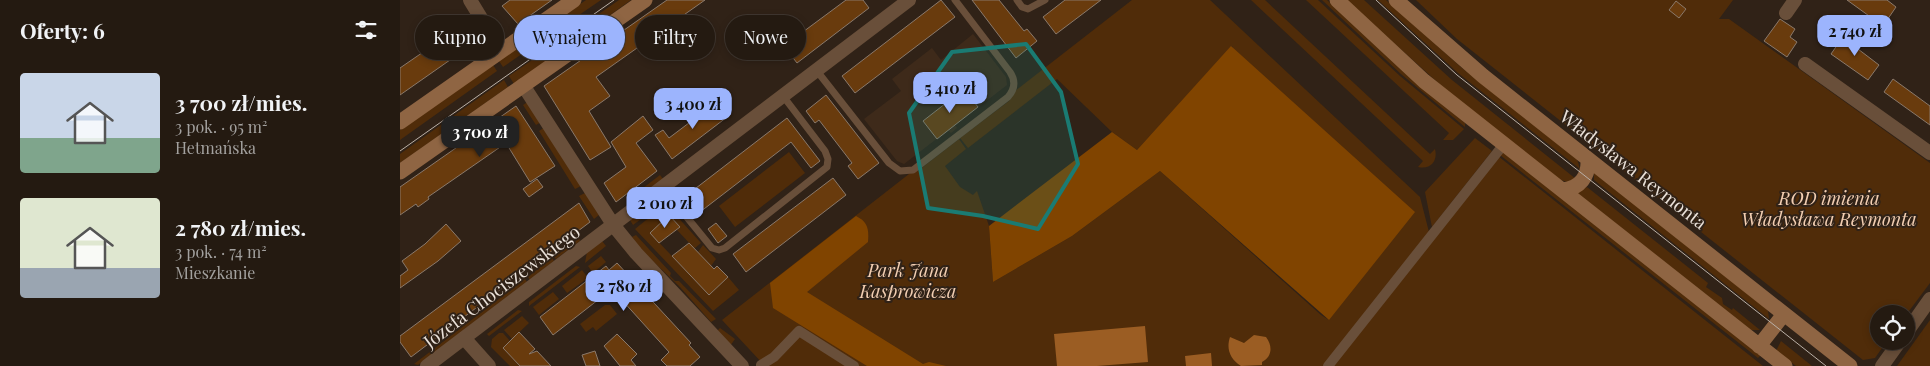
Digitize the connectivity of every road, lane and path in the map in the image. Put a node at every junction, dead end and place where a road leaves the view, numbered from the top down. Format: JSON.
{"nodes":[{"id":1,"x":470,"y":0,"type":"edge"},
{"id":2,"x":574,"y":0,"type":"edge"},
{"id":3,"x":645,"y":0,"type":"edge"},
{"id":4,"x":909,"y":0,"type":"edge"},
{"id":5,"x":955,"y":0,"type":"edge"},
{"id":6,"x":1017,"y":0,"type":"edge"},
{"id":7,"x":1045,"y":0,"type":"edge"},
{"id":8,"x":1337,"y":0,"type":"edge"},
{"id":9,"x":1396,"y":0,"type":"edge"},
{"id":10,"x":1795,"y":0,"type":"edge"},
{"id":11,"x":892,"y":5,"type":"edge"},
{"id":12,"x":1786,"y":14,"type":"dead end"},
{"id":13,"x":479,"y":15,"type":"edge"},
{"id":14,"x":504,"y":49,"type":"edge"},
{"id":15,"x":488,"y":60,"type":"edge"},
{"id":16,"x":1805,"y":64,"type":"dead end"},
{"id":17,"x":817,"y":71,"type":"junction"},
{"id":18,"x":523,"y":85,"type":"junction"},
{"id":19,"x":783,"y":96,"type":"junction"},
{"id":20,"x":400,"y":122,"type":"edge"},
{"id":21,"x":1504,"y":144,"type":"junction"},
{"id":22,"x":1930,"y":153,"type":"edge"},
{"id":23,"x":1588,"y":159,"type":"junction"},
{"id":24,"x":400,"y":172,"type":"edge"},
{"id":25,"x":663,"y":188,"type":"junction"},
{"id":26,"x":1562,"y":190,"type":"junction"},
{"id":27,"x":614,"y":226,"type":"junction"},
{"id":28,"x":1930,"y":299,"type":"edge"},
{"id":29,"x":1784,"y":314,"type":"junction"},
{"id":30,"x":1915,"y":320,"type":"edge"},
{"id":31,"x":464,"y":338,"type":"junction"},
{"id":32,"x":1760,"y":346,"type":"junction"},
{"id":33,"x":1894,"y":350,"type":"edge"},
{"id":34,"x":740,"y":365,"type":"edge"},
{"id":35,"x":762,"y":365,"type":"edge"},
{"id":36,"x":427,"y":366,"type":"edge"},
{"id":37,"x":489,"y":366,"type":"edge"},
{"id":38,"x":854,"y":366,"type":"edge"},
{"id":39,"x":1328,"y":366,"type":"edge"},
{"id":40,"x":1785,"y":366,"type":"edge"},
{"id":41,"x":1850,"y":366,"type":"edge"},
{"id":42,"x":1882,"y":366,"type":"edge"}],
"edges":[{"from":1,"to":13,"type":"street"},
{"from":2,"to":14,"type":"main road"},
{"from":3,"to":18,"type":"main road"},
{"from":4,"to":11,"type":"street","name":"Józefa Chociszewskiego"},
{"from":5,"to":17,"type":"lane"},
{"from":6,"to":7,"type":"lane"},
{"from":8,"to":21,"type":"main road"},
{"from":9,"to":23,"type":"main road","name":"Władysława Reymonta"},
{"from":10,"to":12,"type":"street"},
{"from":11,"to":17,"type":"street","name":"Józefa Chociszewskiego"},
{"from":15,"to":20,"type":"main road"},
{"from":16,"to":22,"type":"street"},
{"from":17,"to":19,"type":"street","name":"Józefa Chociszewskiego"},
{"from":18,"to":24,"type":"main road"},
{"from":18,"to":27,"type":"street"},
{"from":19,"to":25,"type":"street","name":"Józefa Chociszewskiego"},
{"from":19,"to":25,"type":"lane"},
{"from":21,"to":26,"type":"main road"},
{"from":21,"to":39,"type":"street"},
{"from":23,"to":26,"type":"main road"},
{"from":23,"to":29,"type":"main road","name":"Władysława Reymonta"},
{"from":25,"to":27,"type":"street","name":"Józefa Chociszewskiego"},
{"from":26,"to":32,"type":"main road"},
{"from":27,"to":31,"type":"street","name":"Józefa Chociszewskiego"},
{"from":27,"to":34,"type":"street"},
{"from":28,"to":30,"type":"street"},
{"from":29,"to":32,"type":"main road"},
{"from":29,"to":41,"type":"main road","name":"Władysława Reymonta"},
{"from":31,"to":36,"type":"street","name":"Józefa Chociszewskiego"},
{"from":31,"to":37,"type":"street"},
{"from":32,"to":40,"type":"main road"},
{"from":33,"to":42,"type":"street"},
{"from":35,"to":38,"type":"street"}]}
